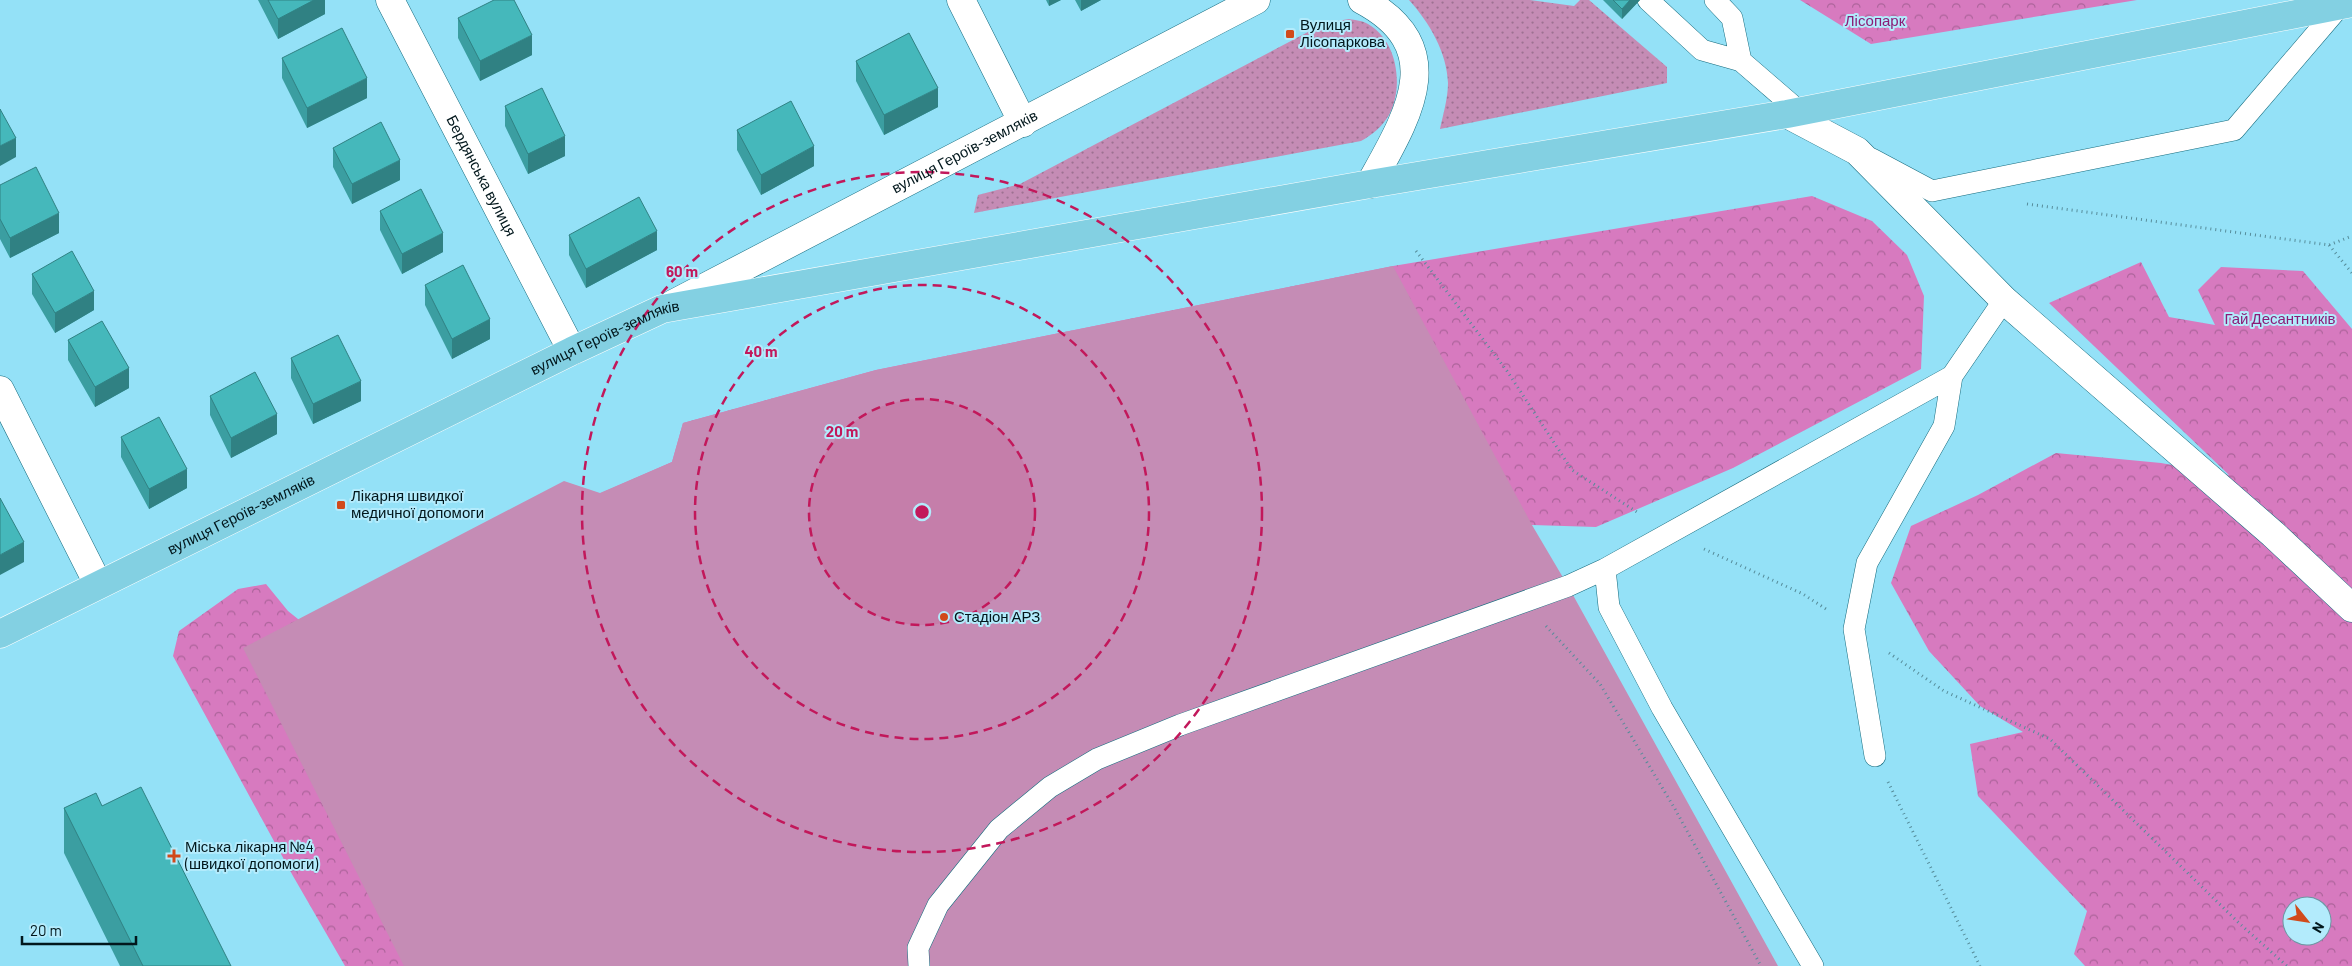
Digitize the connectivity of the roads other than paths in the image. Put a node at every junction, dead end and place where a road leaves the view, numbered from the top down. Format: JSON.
{"nodes":[{"id":1,"x":390,"y":0,"type":"edge"},
{"id":2,"x":961,"y":0,"type":"edge"},
{"id":3,"x":1256,"y":0,"type":"edge"},
{"id":4,"x":1362,"y":0,"type":"edge"},
{"id":5,"x":1648,"y":0,"type":"edge"},
{"id":6,"x":1715,"y":0,"type":"edge"},
{"id":7,"x":2346,"y":5,"type":"edge"},
{"id":8,"x":1741,"y":61,"type":"junction"},
{"id":9,"x":1793,"y":113,"type":"junction"},
{"id":10,"x":1022,"y":123,"type":"junction"},
{"id":11,"x":1857,"y":151,"type":"junction"},
{"id":12,"x":1370,"y":184,"type":"junction"},
{"id":13,"x":2004,"y":300,"type":"junction"},
{"id":14,"x":662,"y":310,"type":"junction"},
{"id":15,"x":572,"y":351,"type":"junction"},
{"id":16,"x":1952,"y":376,"type":"junction"},
{"id":17,"x":0,"y":390,"type":"edge"},
{"id":18,"x":1605,"y":569,"type":"junction"},
{"id":19,"x":98,"y":584,"type":"junction"},
{"id":20,"x":2352,"y":608,"type":"edge"},
{"id":21,"x":0,"y":634,"type":"edge"},
{"id":22,"x":1875,"y":756,"type":"road end"},
{"id":23,"x":919,"y":966,"type":"edge"},
{"id":24,"x":1813,"y":966,"type":"edge"}],
"edges":[{"from":1,"to":15,"type":"street","name":"Бердянська вулиця"},
{"from":2,"to":10,"type":"street"},
{"from":3,"to":10,"type":"street","name":"вулиця Героїв-земляків"},
{"from":4,"to":12,"type":"street"},
{"from":5,"to":8,"type":"lane"},
{"from":6,"to":8,"type":"lane"},
{"from":7,"to":9,"type":"main road"},
{"from":7,"to":11,"type":"lane"},
{"from":8,"to":9,"type":"lane"},
{"from":9,"to":11,"type":"street"},
{"from":9,"to":12,"type":"main road"},
{"from":10,"to":14,"type":"street","name":"вулиця Героїв-земляків"},
{"from":11,"to":13,"type":"street"},
{"from":12,"to":14,"type":"main road"},
{"from":13,"to":16,"type":"lane"},
{"from":13,"to":20,"type":"street"},
{"from":14,"to":15,"type":"main road","name":"вулиця Героїв-земляків"},
{"from":15,"to":19,"type":"main road","name":"вулиця Героїв-земляків"},
{"from":16,"to":18,"type":"lane"},
{"from":16,"to":22,"type":"lane"},
{"from":17,"to":19,"type":"street"},
{"from":18,"to":23,"type":"lane"},
{"from":18,"to":24,"type":"lane"},
{"from":19,"to":21,"type":"main road","name":"вулиця Героїв-земляків"}]}
